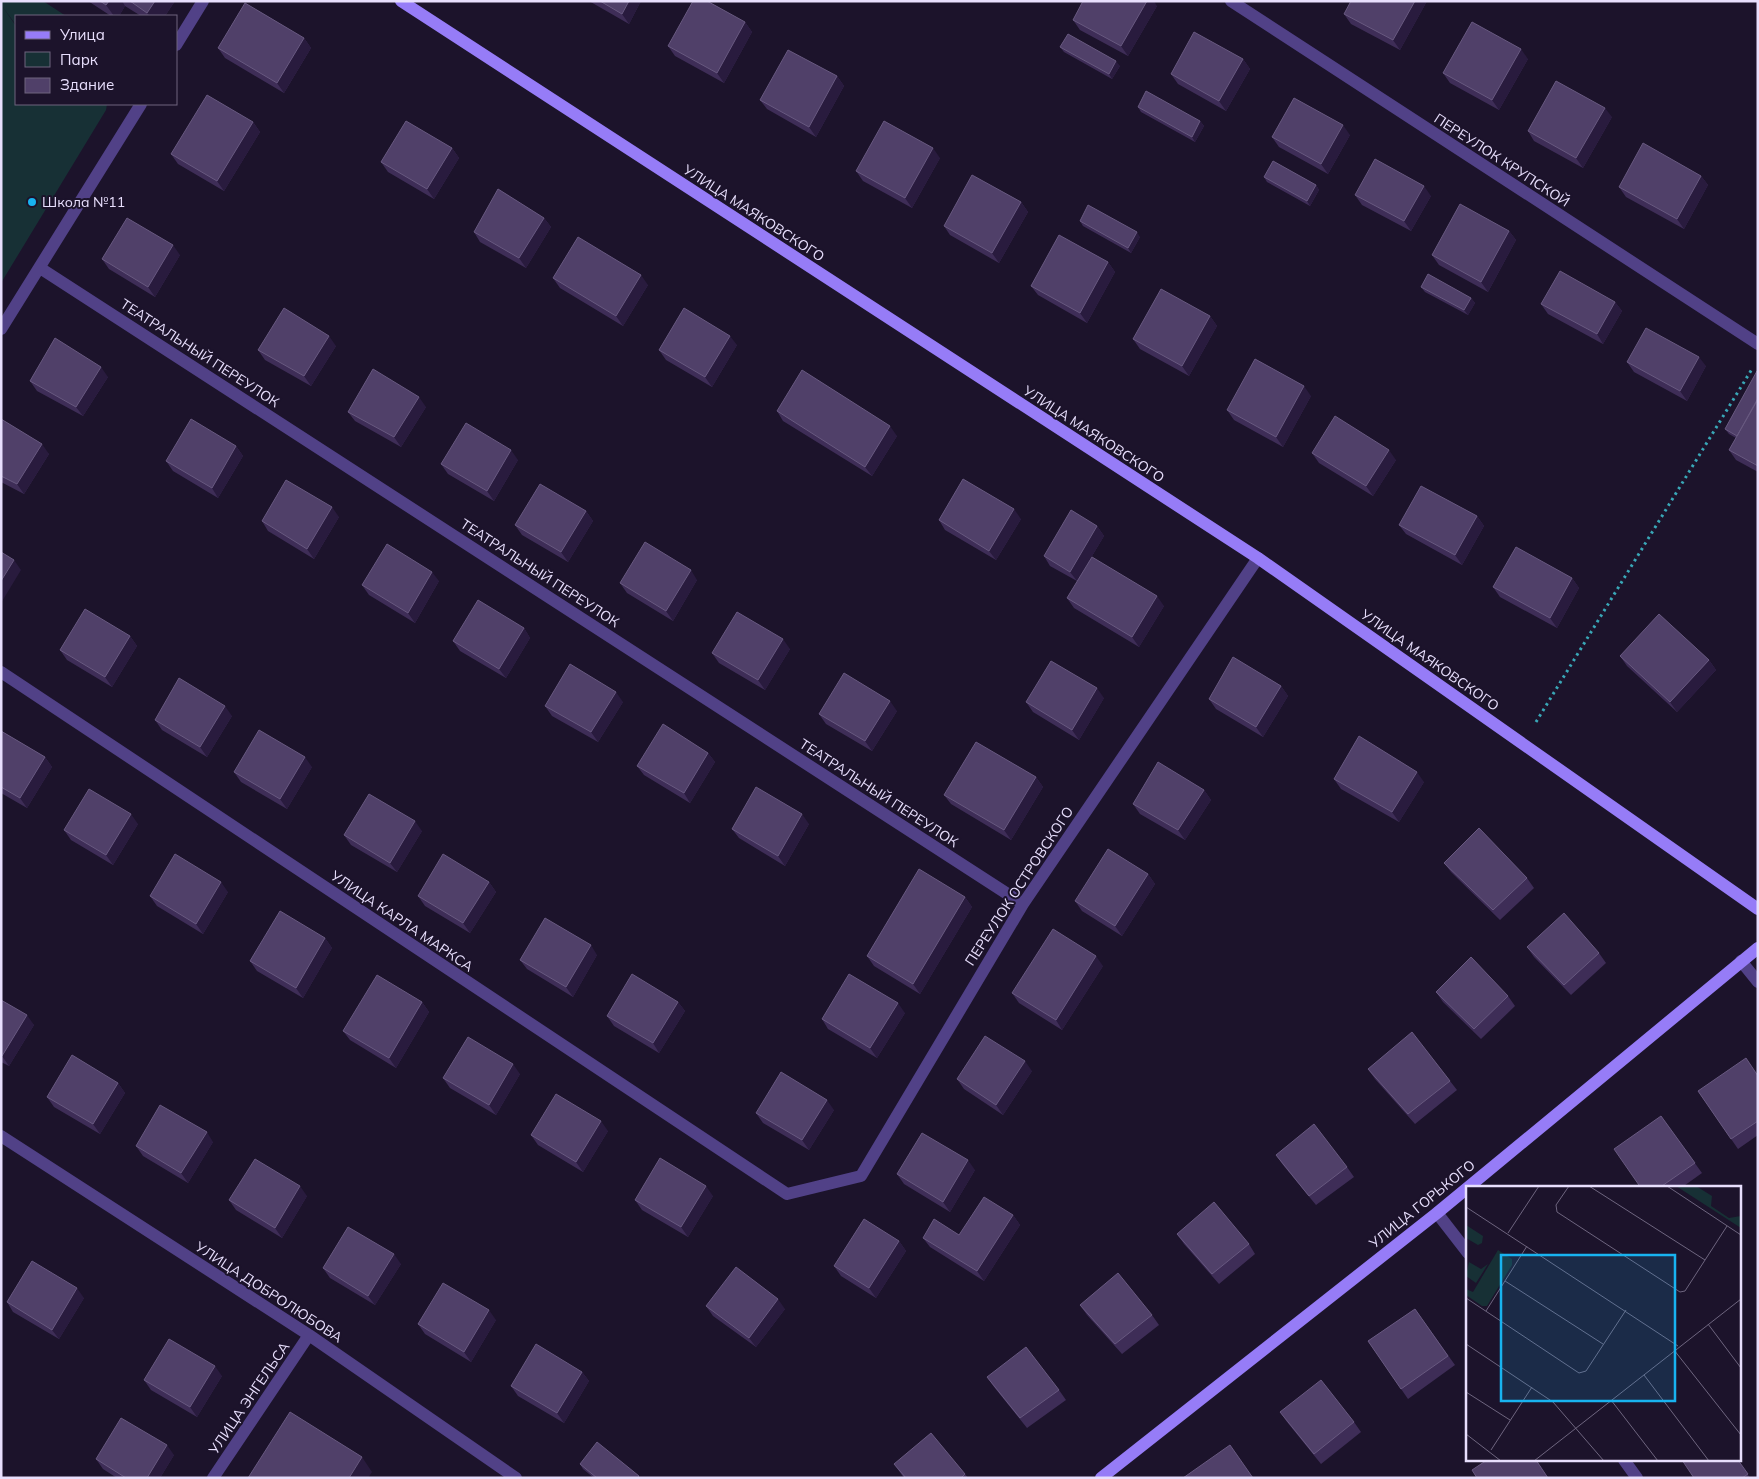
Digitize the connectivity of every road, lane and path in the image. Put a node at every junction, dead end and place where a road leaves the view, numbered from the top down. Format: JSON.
{"nodes":[{"id":1,"x":203,"y":1,"type":"edge"},
{"id":2,"x":401,"y":1,"type":"edge"},
{"id":3,"x":1231,"y":1,"type":"edge"},
{"id":4,"x":178,"y":42,"type":"edge"},
{"id":5,"x":139,"y":105,"type":"edge"},
{"id":6,"x":40,"y":268,"type":"junction"},
{"id":7,"x":1,"y":329,"type":"edge"},
{"id":8,"x":1758,"y":344,"type":"edge"},
{"id":9,"x":1753,"y":368,"type":"dead end"},
{"id":10,"x":1258,"y":558,"type":"junction"},
{"id":11,"x":1,"y":672,"type":"edge"},
{"id":12,"x":1523,"y":744,"type":"junction"},
{"id":13,"x":1023,"y":904,"type":"junction"},
{"id":14,"x":1758,"y":909,"type":"edge"},
{"id":15,"x":1758,"y":948,"type":"edge"},
{"id":16,"x":1741,"y":961,"type":"junction"},
{"id":17,"x":1758,"y":982,"type":"edge"},
{"id":18,"x":1,"y":1136,"type":"edge"},
{"id":19,"x":1470,"y":1186,"type":"edge"},
{"id":20,"x":1466,"y":1189,"type":"edge"},
{"id":21,"x":787,"y":1194,"type":"joint"},
{"id":22,"x":1437,"y":1213,"type":"junction"},
{"id":23,"x":1466,"y":1250,"type":"edge"},
{"id":24,"x":309,"y":1335,"type":"junction"},
{"id":25,"x":1625,"y":1462,"type":"edge"},
{"id":26,"x":1108,"y":1475,"type":"edge"},
{"id":27,"x":213,"y":1478,"type":"edge"},
{"id":28,"x":516,"y":1478,"type":"edge"},
{"id":29,"x":1637,"y":1478,"type":"edge"}],
"edges":[{"from":1,"to":4,"type":"street"},
{"from":2,"to":10,"type":"street","name":"УЛИЦА МАЯКОВСКОГО"},
{"from":3,"to":8,"type":"street","name":"ПЕРЕУЛОК КРУПСКОЙ"},
{"from":5,"to":6,"type":"street"},
{"from":6,"to":7,"type":"street"},
{"from":6,"to":13,"type":"street","name":"ТЕАТРАЛЬНЫЙ ПЕРЕУЛОК"},
{"from":9,"to":12,"type":"path"},
{"from":10,"to":12,"type":"street","name":"УЛИЦА МАЯКОВСКОГО"},
{"from":10,"to":13,"type":"street","name":"ПЕРЕУЛОК ОСТРОВСКОГО"},
{"from":11,"to":21,"type":"street","name":"УЛИЦА КАРЛА МАРКСА"},
{"from":12,"to":14,"type":"street","name":"УЛИЦА МАЯКОВСКОГО"},
{"from":13,"to":21,"type":"street","name":"ПЕРЕУЛОК ОСТРОВСКОГО"},
{"from":15,"to":16,"type":"street","name":"УЛИЦА ГОРЬКОГО"},
{"from":16,"to":17,"type":"street"},
{"from":16,"to":19,"type":"street","name":"УЛИЦА ГОРЬКОГО"},
{"from":18,"to":24,"type":"street","name":"УЛИЦА ДОБРОЛЮБОВА"},
{"from":20,"to":22,"type":"street","name":"УЛИЦА ГОРЬКОГО"},
{"from":22,"to":23,"type":"street"},
{"from":22,"to":26,"type":"street","name":"УЛИЦА ГОРЬКОГО"},
{"from":24,"to":27,"type":"street","name":"УЛИЦА ЭНГЕЛЬСА"},
{"from":24,"to":28,"type":"street","name":"УЛИЦА ДОБРОЛЮБОВА"},
{"from":25,"to":29,"type":"street"}]}
